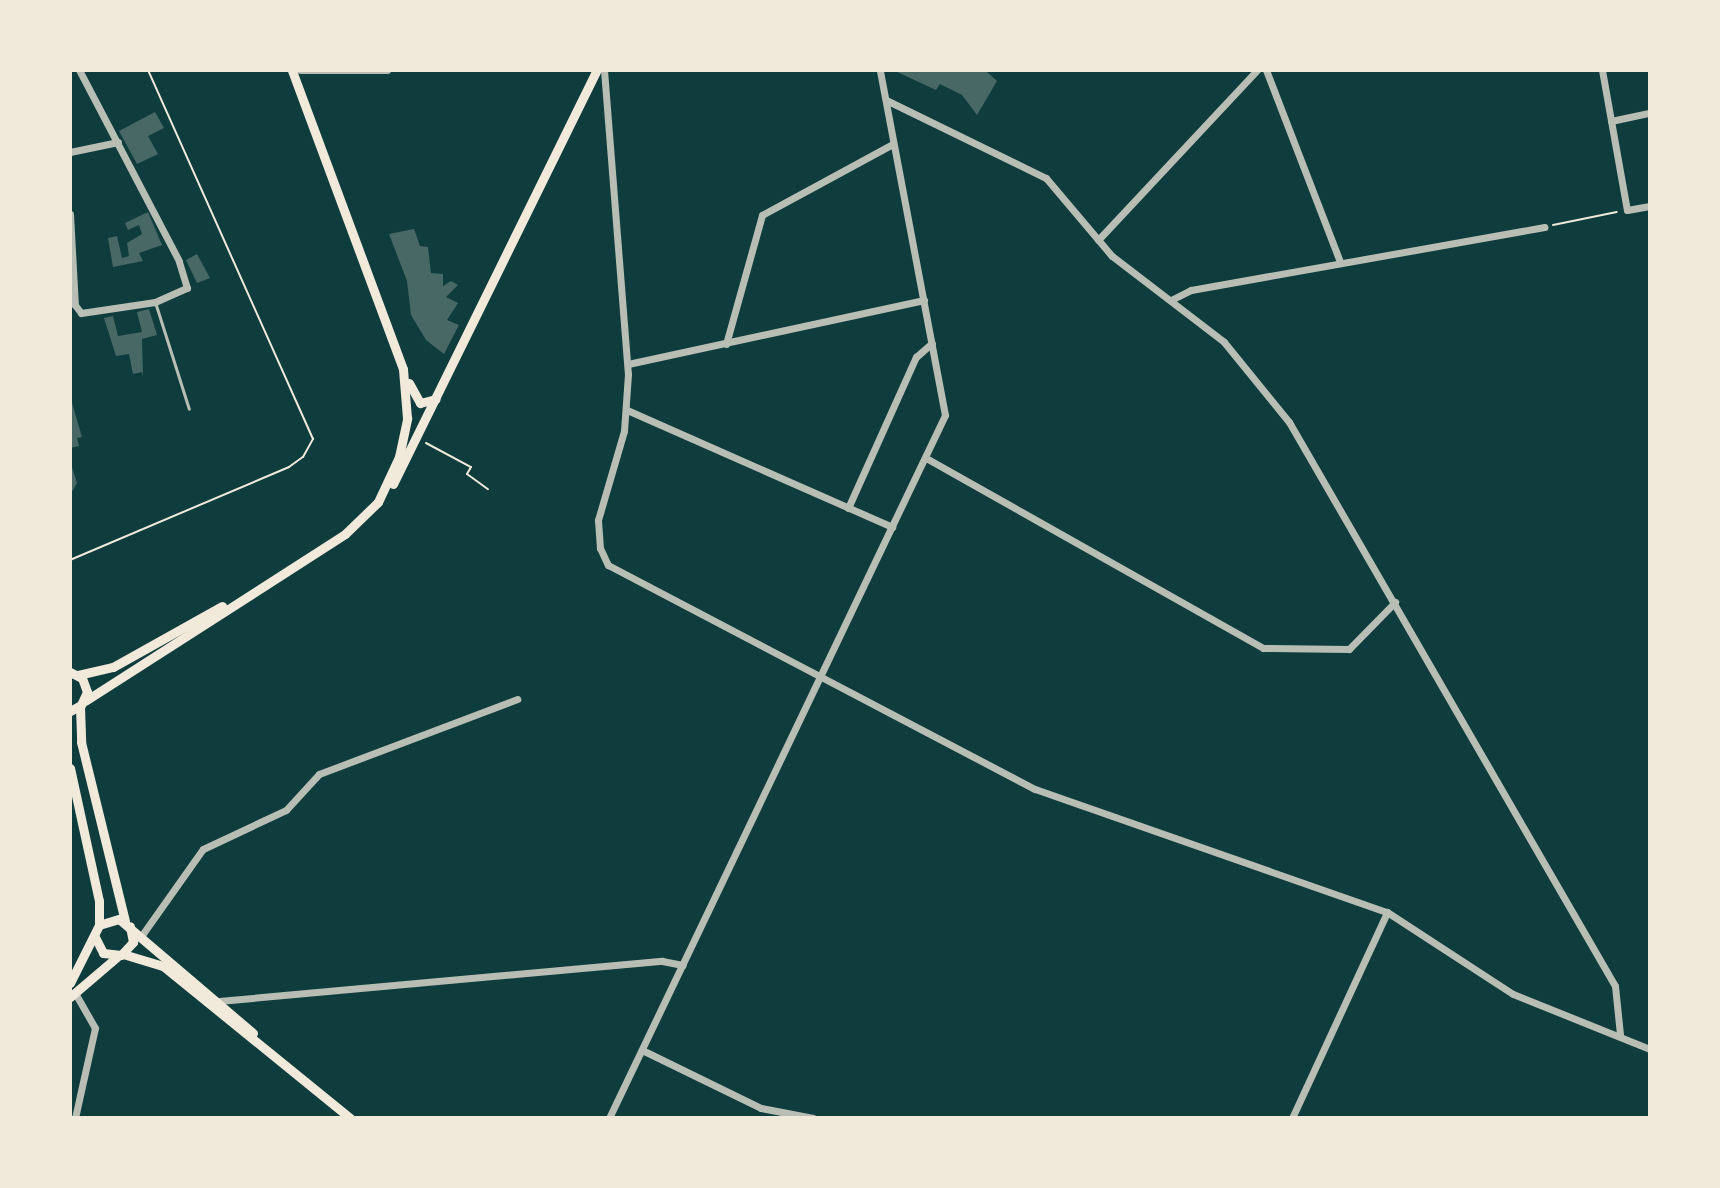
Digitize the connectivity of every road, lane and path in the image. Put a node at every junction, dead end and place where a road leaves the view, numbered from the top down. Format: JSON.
{"nodes":[{"id":1,"x":79,"y":70,"type":"edge"},
{"id":2,"x":148,"y":70,"type":"edge"},
{"id":3,"x":292,"y":70,"type":"edge"},
{"id":4,"x":300,"y":70,"type":"edge"},
{"id":5,"x":387,"y":70,"type":"edge"},
{"id":6,"x":597,"y":70,"type":"edge"},
{"id":7,"x":604,"y":70,"type":"edge"},
{"id":8,"x":880,"y":70,"type":"edge"},
{"id":9,"x":1257,"y":70,"type":"edge"},
{"id":10,"x":1266,"y":70,"type":"edge"},
{"id":11,"x":1602,"y":70,"type":"edge"},
{"id":12,"x":886,"y":100,"type":"junction"},
{"id":13,"x":1650,"y":113,"type":"edge"},
{"id":14,"x":1611,"y":121,"type":"junction"},
{"id":15,"x":118,"y":142,"type":"junction"},
{"id":16,"x":893,"y":144,"type":"junction"},
{"id":17,"x":70,"y":152,"type":"edge"},
{"id":18,"x":1650,"y":206,"type":"edge"},
{"id":19,"x":1627,"y":210,"type":"junction"},
{"id":20,"x":70,"y":214,"type":"edge"},
{"id":21,"x":1544,"y":227,"type":"joint"},
{"id":22,"x":1098,"y":240,"type":"junction"},
{"id":23,"x":1340,"y":262,"type":"junction"},
{"id":24,"x":924,"y":300,"type":"junction"},
{"id":25,"x":1171,"y":300,"type":"junction"},
{"id":26,"x":155,"y":302,"type":"junction"},
{"id":27,"x":74,"y":308,"type":"edge"},
{"id":28,"x":932,"y":343,"type":"junction"},
{"id":29,"x":726,"y":344,"type":"junction"},
{"id":30,"x":628,"y":364,"type":"junction"},
{"id":31,"x":403,"y":369,"type":"junction"},
{"id":32,"x":440,"y":394,"type":"junction"},
{"id":33,"x":189,"y":409,"type":"dead end"},
{"id":34,"x":627,"y":410,"type":"junction"},
{"id":35,"x":418,"y":438,"type":"junction"},
{"id":36,"x":926,"y":458,"type":"junction"},
{"id":37,"x":488,"y":489,"type":"dead end"},
{"id":38,"x":378,"y":502,"type":"junction"},
{"id":39,"x":848,"y":508,"type":"junction"},
{"id":40,"x":892,"y":527,"type":"junction"},
{"id":41,"x":70,"y":560,"type":"edge"},
{"id":42,"x":233,"y":601,"type":"junction"},
{"id":43,"x":1395,"y":602,"type":"junction"},
{"id":44,"x":74,"y":674,"type":"edge"},
{"id":45,"x":821,"y":678,"type":"junction"},
{"id":46,"x":517,"y":699,"type":"dead end"},
{"id":47,"x":78,"y":706,"type":"edge"},
{"id":48,"x":70,"y":768,"type":"edge"},
{"id":49,"x":72,"y":785,"type":"edge"},
{"id":50,"x":1387,"y":912,"type":"junction"},
{"id":51,"x":126,"y":922,"type":"junction"},
{"id":52,"x":99,"y":925,"type":"junction"},
{"id":53,"x":142,"y":935,"type":"junction"},
{"id":54,"x":95,"y":937,"type":"junction"},
{"id":55,"x":120,"y":955,"type":"junction"},
{"id":56,"x":683,"y":965,"type":"junction"},
{"id":57,"x":70,"y":983,"type":"edge"},
{"id":58,"x":73,"y":995,"type":"edge"},
{"id":59,"x":219,"y":1001,"type":"junction"},
{"id":60,"x":1620,"y":1034,"type":"junction"},
{"id":61,"x":258,"y":1039,"type":"junction"},
{"id":62,"x":1650,"y":1049,"type":"edge"},
{"id":63,"x":642,"y":1050,"type":"junction"},
{"id":64,"x":784,"y":1116,"type":"edge"},
{"id":65,"x":75,"y":1118,"type":"edge"},
{"id":66,"x":350,"y":1118,"type":"edge"},
{"id":67,"x":609,"y":1118,"type":"edge"},
{"id":68,"x":813,"y":1118,"type":"edge"},
{"id":69,"x":1292,"y":1118,"type":"edge"}],
"edges":[{"from":1,"to":15,"type":"street"},
{"from":2,"to":41,"type":"path"},
{"from":3,"to":31,"type":"main road"},
{"from":4,"to":5,"type":"street"},
{"from":6,"to":32,"type":"main road"},
{"from":7,"to":30,"type":"street"},
{"from":8,"to":12,"type":"street"},
{"from":9,"to":22,"type":"street"},
{"from":10,"to":23,"type":"street"},
{"from":11,"to":14,"type":"street"},
{"from":12,"to":16,"type":"street"},
{"from":12,"to":22,"type":"street"},
{"from":13,"to":14,"type":"street"},
{"from":14,"to":19,"type":"street"},
{"from":15,"to":17,"type":"street"},
{"from":15,"to":26,"type":"street"},
{"from":16,"to":24,"type":"street"},
{"from":16,"to":29,"type":"street"},
{"from":18,"to":19,"type":"street"},
{"from":19,"to":21,"type":"path"},
{"from":20,"to":27,"type":"street"},
{"from":21,"to":23,"type":"street"},
{"from":22,"to":25,"type":"street"},
{"from":23,"to":25,"type":"street"},
{"from":24,"to":28,"type":"street"},
{"from":24,"to":29,"type":"street"},
{"from":25,"to":43,"type":"street"},
{"from":26,"to":27,"type":"street"},
{"from":26,"to":33,"type":"lane"},
{"from":28,"to":36,"type":"street"},
{"from":28,"to":39,"type":"street"},
{"from":29,"to":30,"type":"street"},
{"from":30,"to":34,"type":"street"},
{"from":31,"to":32,"type":"main road"},
{"from":31,"to":38,"type":"main road"},
{"from":32,"to":35,"type":"main road"},
{"from":34,"to":39,"type":"street"},
{"from":34,"to":45,"type":"street"},
{"from":35,"to":37,"type":"path"},
{"from":35,"to":38,"type":"main road"},
{"from":36,"to":40,"type":"street"},
{"from":36,"to":43,"type":"street"},
{"from":38,"to":42,"type":"main road"},
{"from":39,"to":40,"type":"street"},
{"from":40,"to":45,"type":"street"},
{"from":42,"to":44,"type":"main road"},
{"from":42,"to":47,"type":"main road"},
{"from":43,"to":60,"type":"street"},
{"from":44,"to":47,"type":"main road"},
{"from":45,"to":50,"type":"street"},
{"from":45,"to":56,"type":"street"},
{"from":46,"to":53,"type":"street"},
{"from":47,"to":51,"type":"main road"},
{"from":48,"to":49,"type":"main road"},
{"from":49,"to":52,"type":"main road"},
{"from":50,"to":60,"type":"street"},
{"from":50,"to":69,"type":"street"},
{"from":51,"to":52,"type":"main road"},
{"from":51,"to":53,"type":"main road"},
{"from":51,"to":55,"type":"main road"},
{"from":52,"to":54,"type":"main road"},
{"from":53,"to":59,"type":"main road"},
{"from":54,"to":55,"type":"main road"},
{"from":54,"to":57,"type":"main road"},
{"from":55,"to":58,"type":"main road"},
{"from":55,"to":61,"type":"main road"},
{"from":56,"to":59,"type":"street"},
{"from":56,"to":63,"type":"street"},
{"from":58,"to":65,"type":"street"},
{"from":59,"to":61,"type":"main road"},
{"from":60,"to":62,"type":"street"},
{"from":61,"to":66,"type":"main road"},
{"from":63,"to":64,"type":"street"},
{"from":63,"to":67,"type":"street"},
{"from":64,"to":68,"type":"street"}]}
